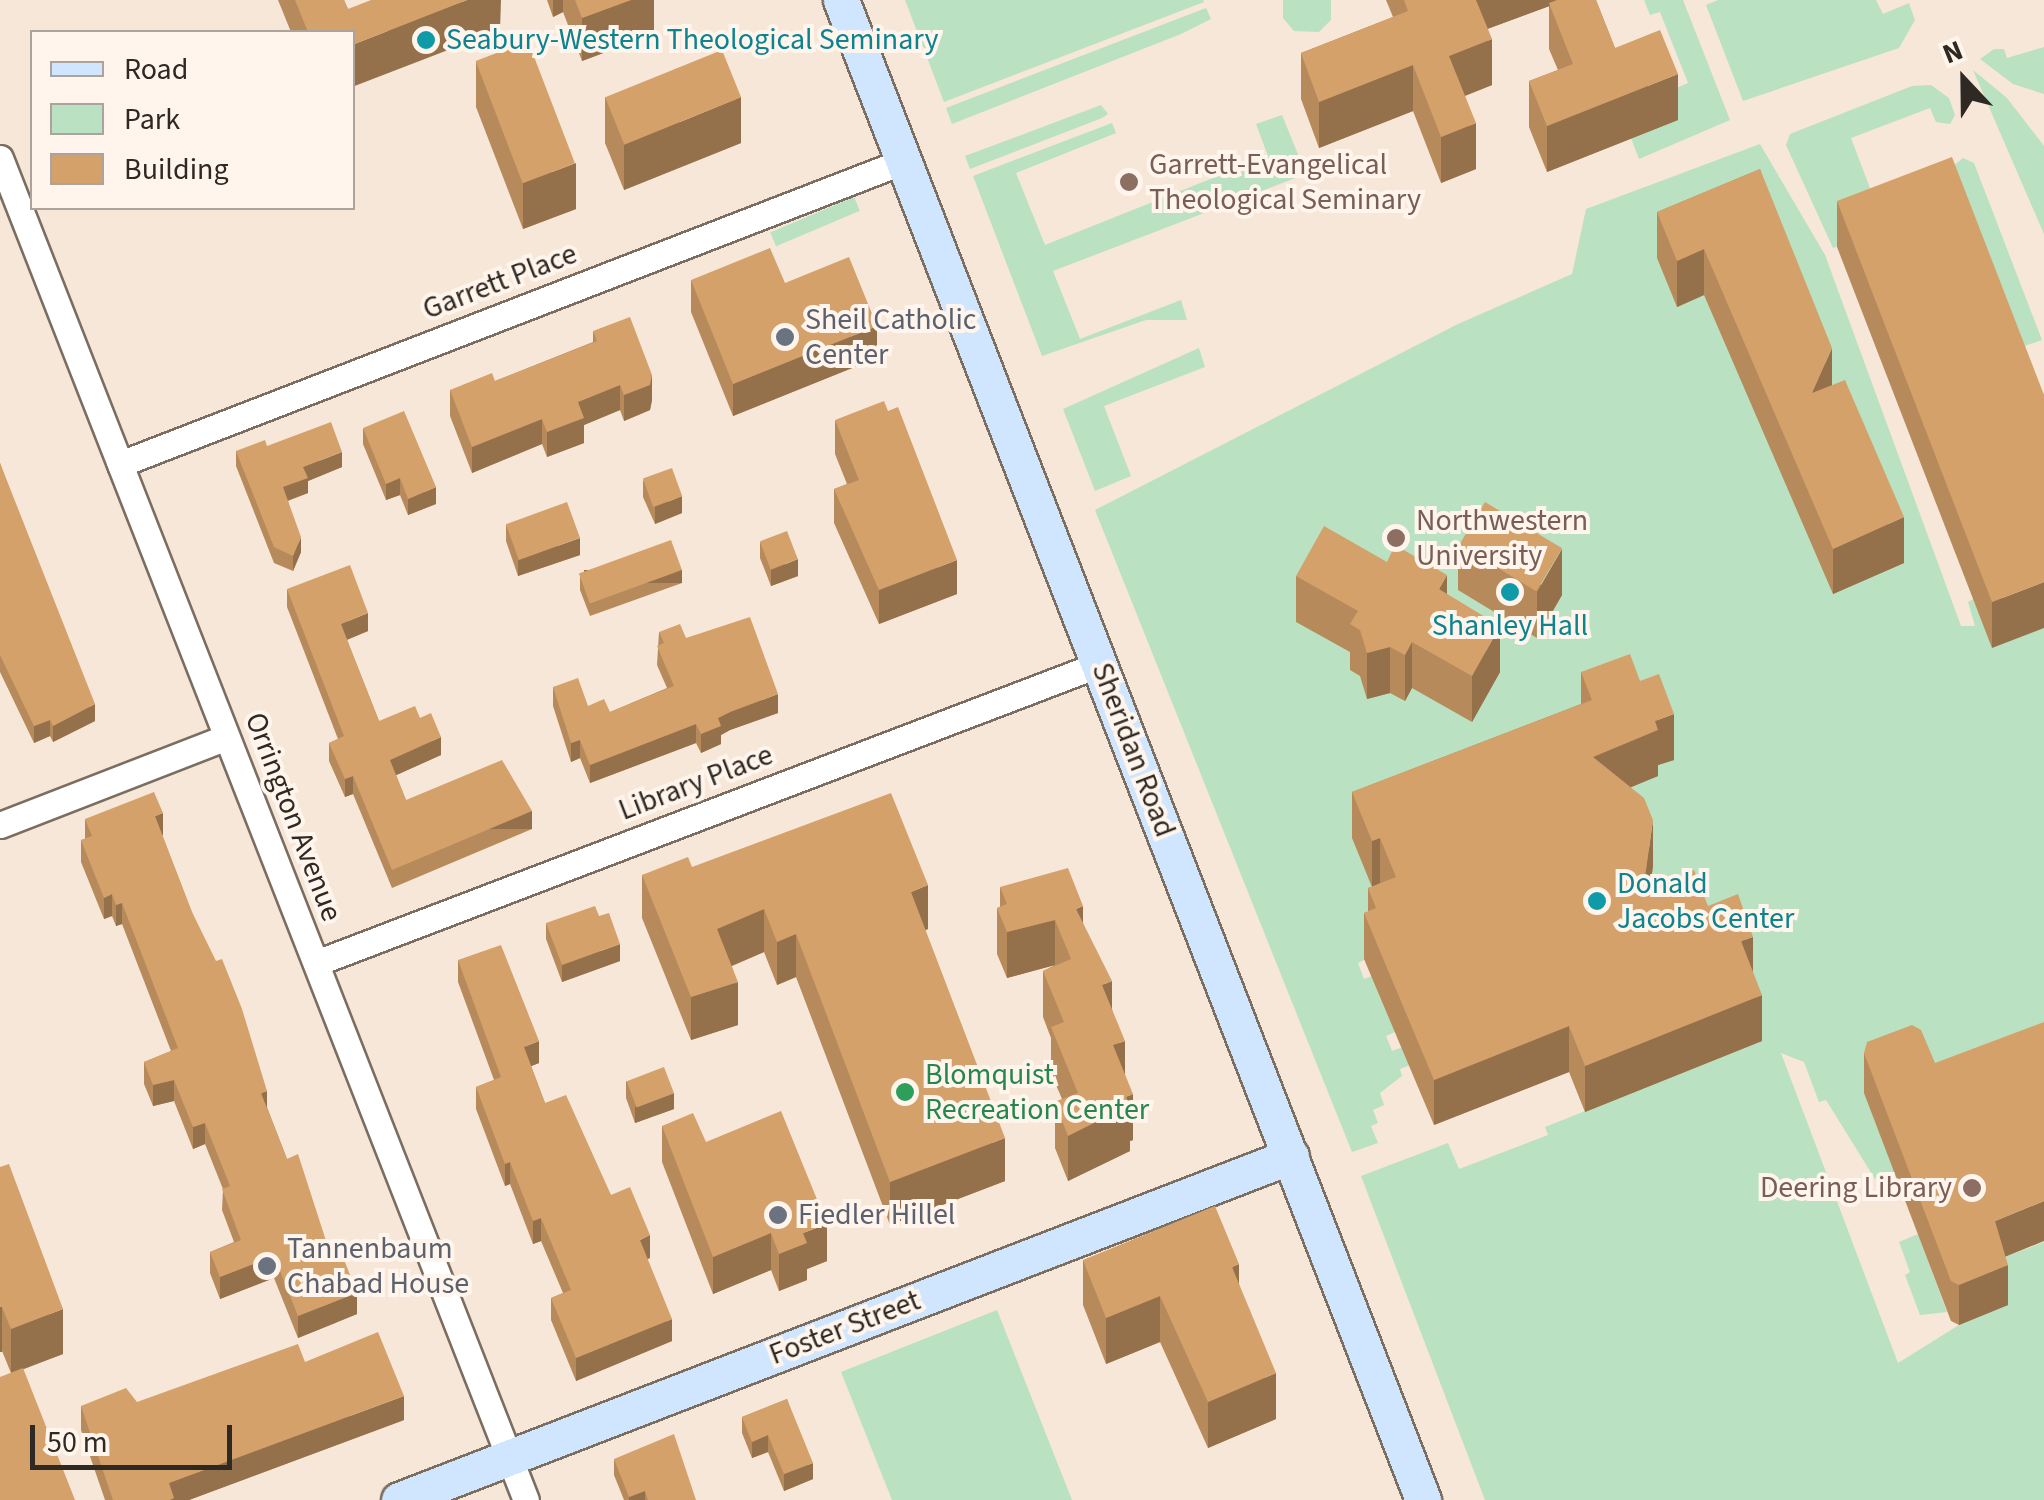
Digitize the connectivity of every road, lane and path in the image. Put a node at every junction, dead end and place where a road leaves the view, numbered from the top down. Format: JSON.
{"nodes":[{"id":1,"x":841,"y":0,"type":"edge"},
{"id":2,"x":0,"y":158,"type":"edge"},
{"id":3,"x":904,"y":161,"type":"junction"},
{"id":4,"x":120,"y":464,"type":"junction"},
{"id":5,"x":1100,"y":664,"type":"junction"},
{"id":6,"x":227,"y":737,"type":"junction"},
{"id":7,"x":0,"y":825,"type":"edge"},
{"id":8,"x":316,"y":964,"type":"junction"},
{"id":9,"x":1291,"y":1156,"type":"junction"},
{"id":10,"x":509,"y":1458,"type":"junction"},
{"id":11,"x":399,"y":1500,"type":"edge"},
{"id":12,"x":526,"y":1500,"type":"edge"},
{"id":13,"x":1423,"y":1500,"type":"edge"}],
"edges":[{"from":1,"to":3,"type":"main road","name":"Sheridan Road"},
{"from":2,"to":4,"type":"street","name":"Orrington Avenue"},
{"from":3,"to":4,"type":"street","name":"Garrett Place"},
{"from":3,"to":5,"type":"main road","name":"Sheridan Road"},
{"from":4,"to":6,"type":"street","name":"Orrington Avenue"},
{"from":5,"to":8,"type":"street","name":"Library Place"},
{"from":5,"to":9,"type":"main road","name":"Sheridan Road"},
{"from":6,"to":7,"type":"street"},
{"from":6,"to":8,"type":"street","name":"Orrington Avenue"},
{"from":8,"to":10,"type":"street","name":"Orrington Avenue"},
{"from":9,"to":10,"type":"main road","name":"Foster Street"},
{"from":9,"to":13,"type":"main road","name":"Sheridan Road"},
{"from":10,"to":11,"type":"main road","name":"Foster Street"},
{"from":10,"to":12,"type":"street","name":"Orrington Avenue"}]}
